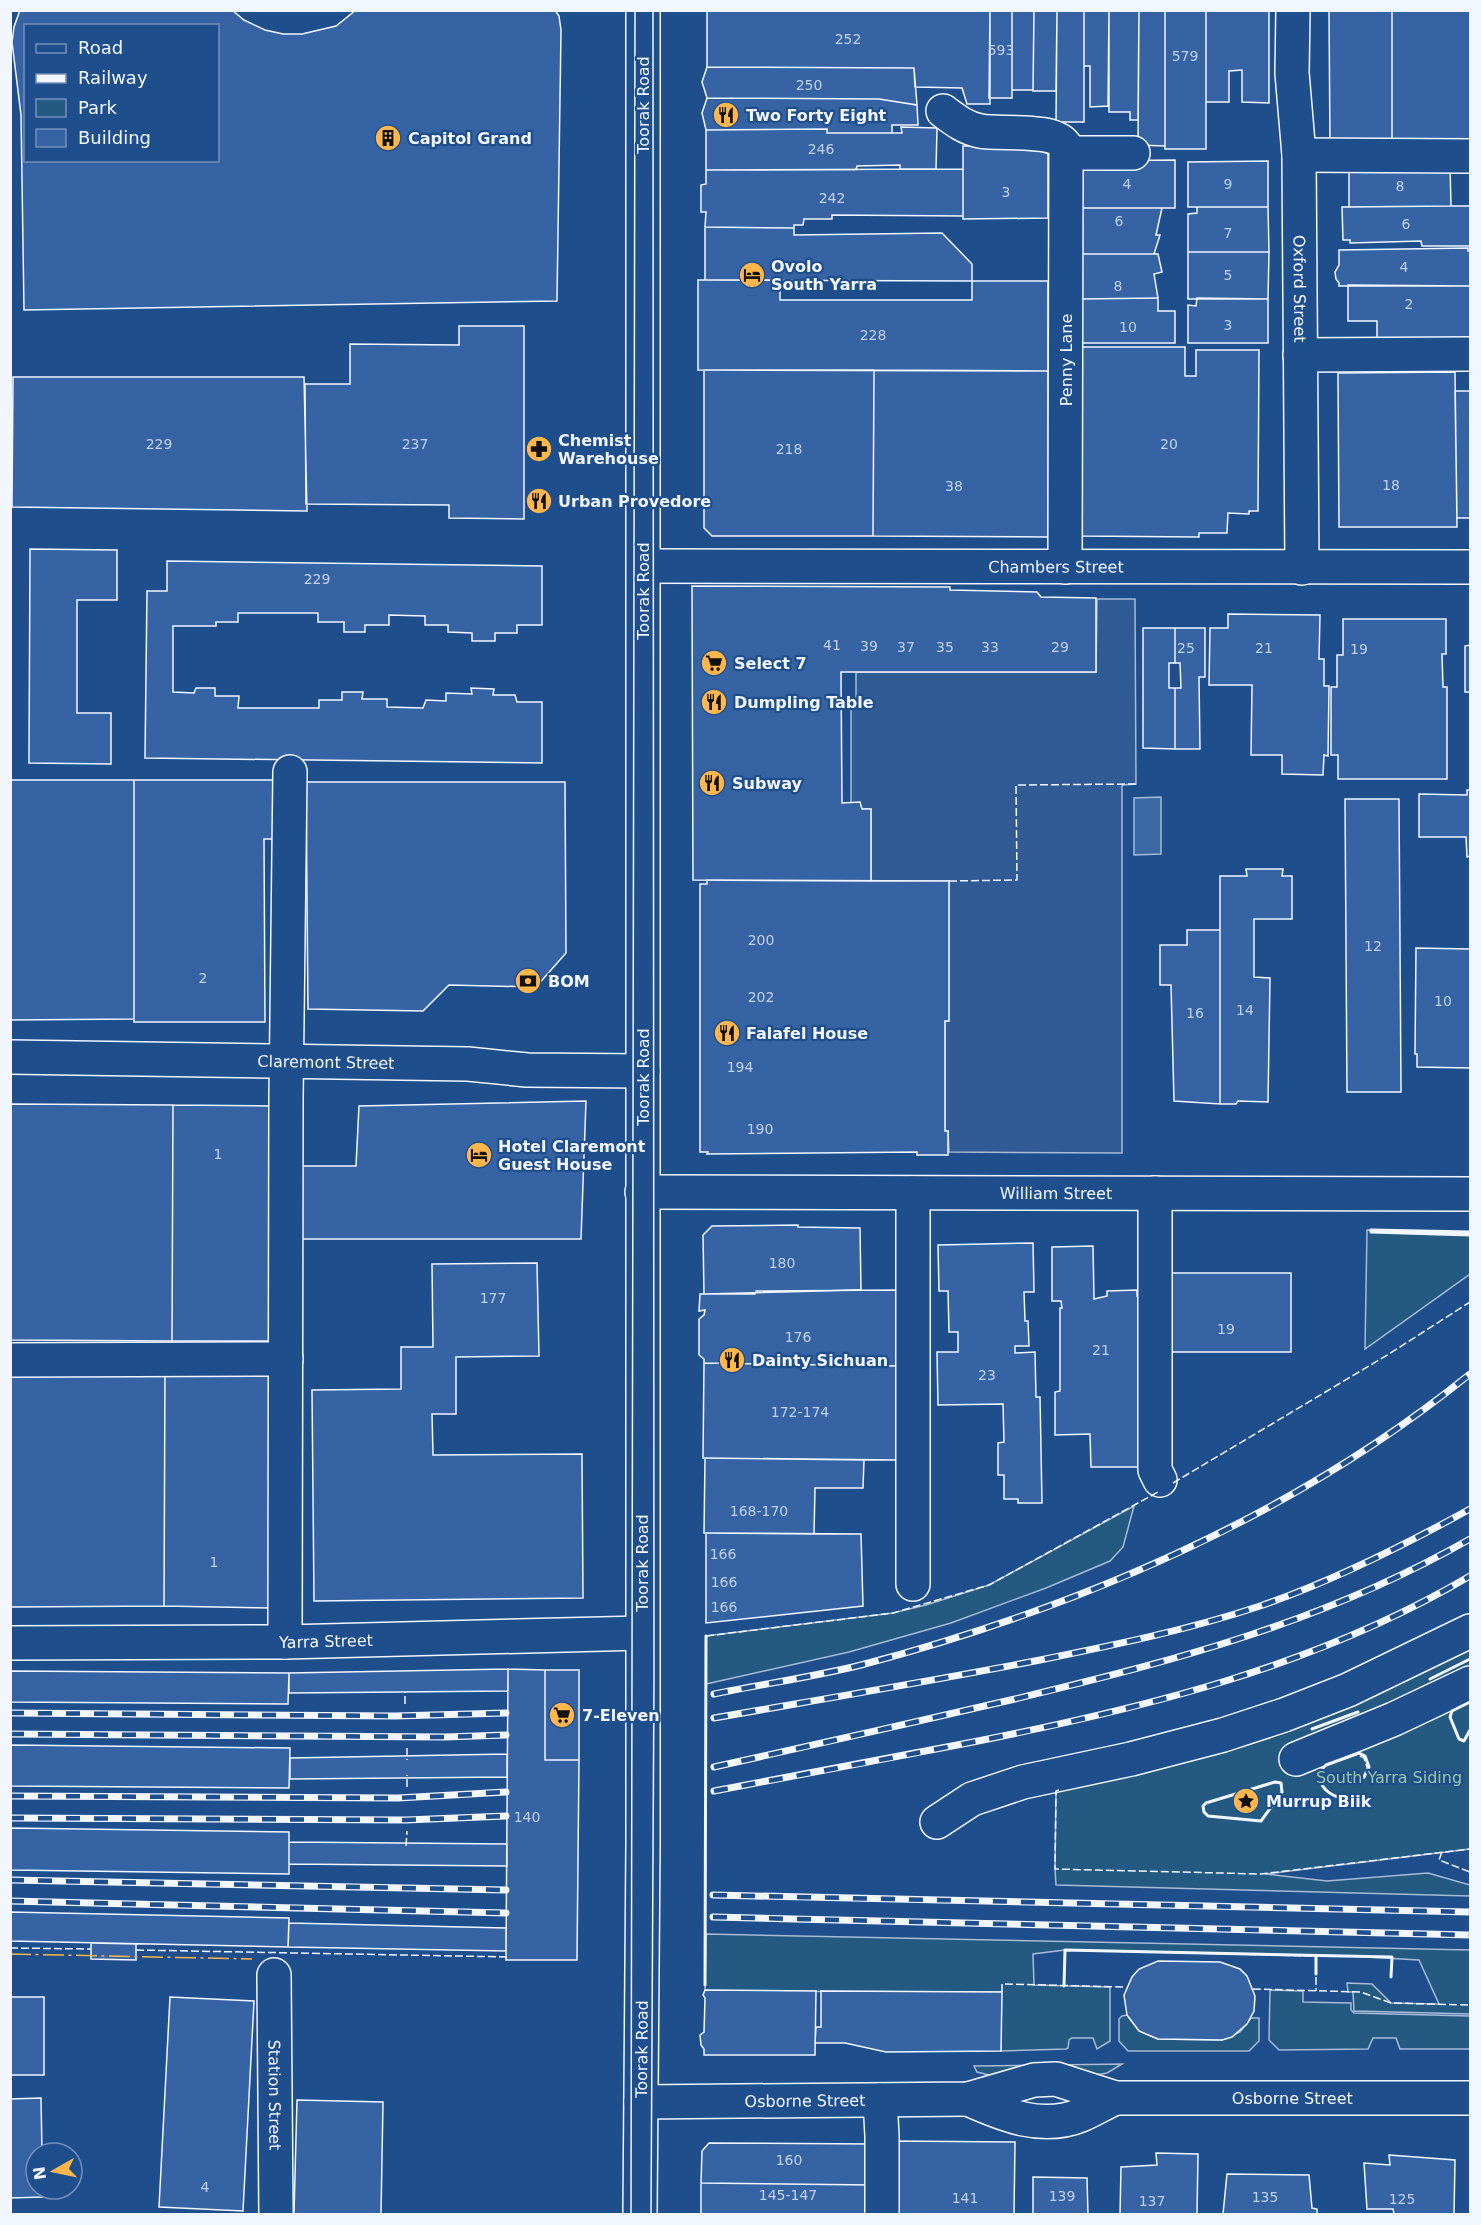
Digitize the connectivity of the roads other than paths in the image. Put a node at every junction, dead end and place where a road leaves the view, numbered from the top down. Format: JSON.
{"nodes":[{"id":1,"x":643,"y":10,"type":"edge"},
{"id":2,"x":1293,"y":10,"type":"edge"},
{"id":3,"x":943,"y":111,"type":"dead end"},
{"id":4,"x":1067,"y":153,"type":"junction"},
{"id":5,"x":1133,"y":153,"type":"dead end"},
{"id":6,"x":1299,"y":155,"type":"junction"},
{"id":7,"x":1470,"y":156,"type":"edge"},
{"id":8,"x":1470,"y":354,"type":"edge"},
{"id":9,"x":1300,"y":356,"type":"junction"},
{"id":10,"x":644,"y":566,"type":"junction"},
{"id":11,"x":1065,"y":567,"type":"junction"},
{"id":12,"x":1470,"y":567,"type":"edge"},
{"id":13,"x":1302,"y":568,"type":"junction"},
{"id":14,"x":290,"y":772,"type":"dead end"},
{"id":15,"x":10,"y":1057,"type":"edge"},
{"id":16,"x":286,"y":1063,"type":"junction"},
{"id":17,"x":643,"y":1071,"type":"junction"},
{"id":18,"x":642,"y":1192,"type":"junction"},
{"id":19,"x":913,"y":1193,"type":"junction"},
{"id":20,"x":1155,"y":1193,"type":"junction"},
{"id":21,"x":1470,"y":1194,"type":"edge"},
{"id":22,"x":286,"y":1359,"type":"junction"},
{"id":23,"x":10,"y":1360,"type":"edge"},
{"id":24,"x":1160,"y":1480,"type":"dead end"},
{"id":25,"x":913,"y":1584,"type":"dead end"},
{"id":26,"x":1470,"y":1631,"type":"edge"},
{"id":27,"x":642,"y":1633,"type":"junction"},
{"id":28,"x":285,"y":1642,"type":"junction"},
{"id":29,"x":10,"y":1643,"type":"edge"},
{"id":30,"x":1470,"y":1683,"type":"edge"},
{"id":31,"x":1296,"y":1759,"type":"dead end"},
{"id":32,"x":937,"y":1822,"type":"dead end"},
{"id":33,"x":274,"y":1975,"type":"dead end"},
{"id":34,"x":1470,"y":2098,"type":"edge"},
{"id":35,"x":880,"y":2100,"type":"junction"},
{"id":36,"x":641,"y":2102,"type":"junction"},
{"id":37,"x":276,"y":2214,"type":"edge"},
{"id":38,"x":640,"y":2214,"type":"edge"},
{"id":39,"x":882,"y":2214,"type":"edge"}],
"edges":[{"from":1,"to":10,"type":"street","name":"Toorak Road"},
{"from":2,"to":6,"type":"street","name":"Oxford Street"},
{"from":3,"to":4,"type":"street"},
{"from":4,"to":5,"type":"street"},
{"from":4,"to":11,"type":"street","name":"Penny Lane"},
{"from":6,"to":7,"type":"street"},
{"from":6,"to":9,"type":"street","name":"Oxford Street"},
{"from":8,"to":9,"type":"street"},
{"from":9,"to":13,"type":"street","name":"Oxford Street"},
{"from":10,"to":11,"type":"street","name":"Chambers Street"},
{"from":10,"to":17,"type":"street","name":"Toorak Road"},
{"from":11,"to":13,"type":"street","name":"Chambers Street"},
{"from":12,"to":13,"type":"street","name":"Chambers Street"},
{"from":14,"to":16,"type":"street"},
{"from":15,"to":16,"type":"street","name":"Claremont Street"},
{"from":16,"to":17,"type":"street","name":"Claremont Street"},
{"from":16,"to":22,"type":"street"},
{"from":17,"to":18,"type":"street","name":"Toorak Road"},
{"from":18,"to":19,"type":"street","name":"William Street"},
{"from":18,"to":27,"type":"street","name":"Toorak Road"},
{"from":19,"to":20,"type":"street","name":"William Street"},
{"from":19,"to":25,"type":"street"},
{"from":20,"to":21,"type":"street","name":"William Street"},
{"from":20,"to":24,"type":"street"},
{"from":22,"to":23,"type":"street"},
{"from":22,"to":28,"type":"street"},
{"from":26,"to":32,"type":"street"},
{"from":27,"to":28,"type":"street","name":"Yarra Street"},
{"from":27,"to":36,"type":"street","name":"Toorak Road"},
{"from":28,"to":29,"type":"street","name":"Yarra Street"},
{"from":30,"to":31,"type":"street"},
{"from":33,"to":37,"type":"street","name":"Station Street"},
{"from":34,"to":35,"type":"street","name":"Osborne Street"},
{"from":35,"to":36,"type":"street","name":"Osborne Street"},
{"from":35,"to":39,"type":"street"},
{"from":36,"to":38,"type":"street","name":"Toorak Road"}]}
